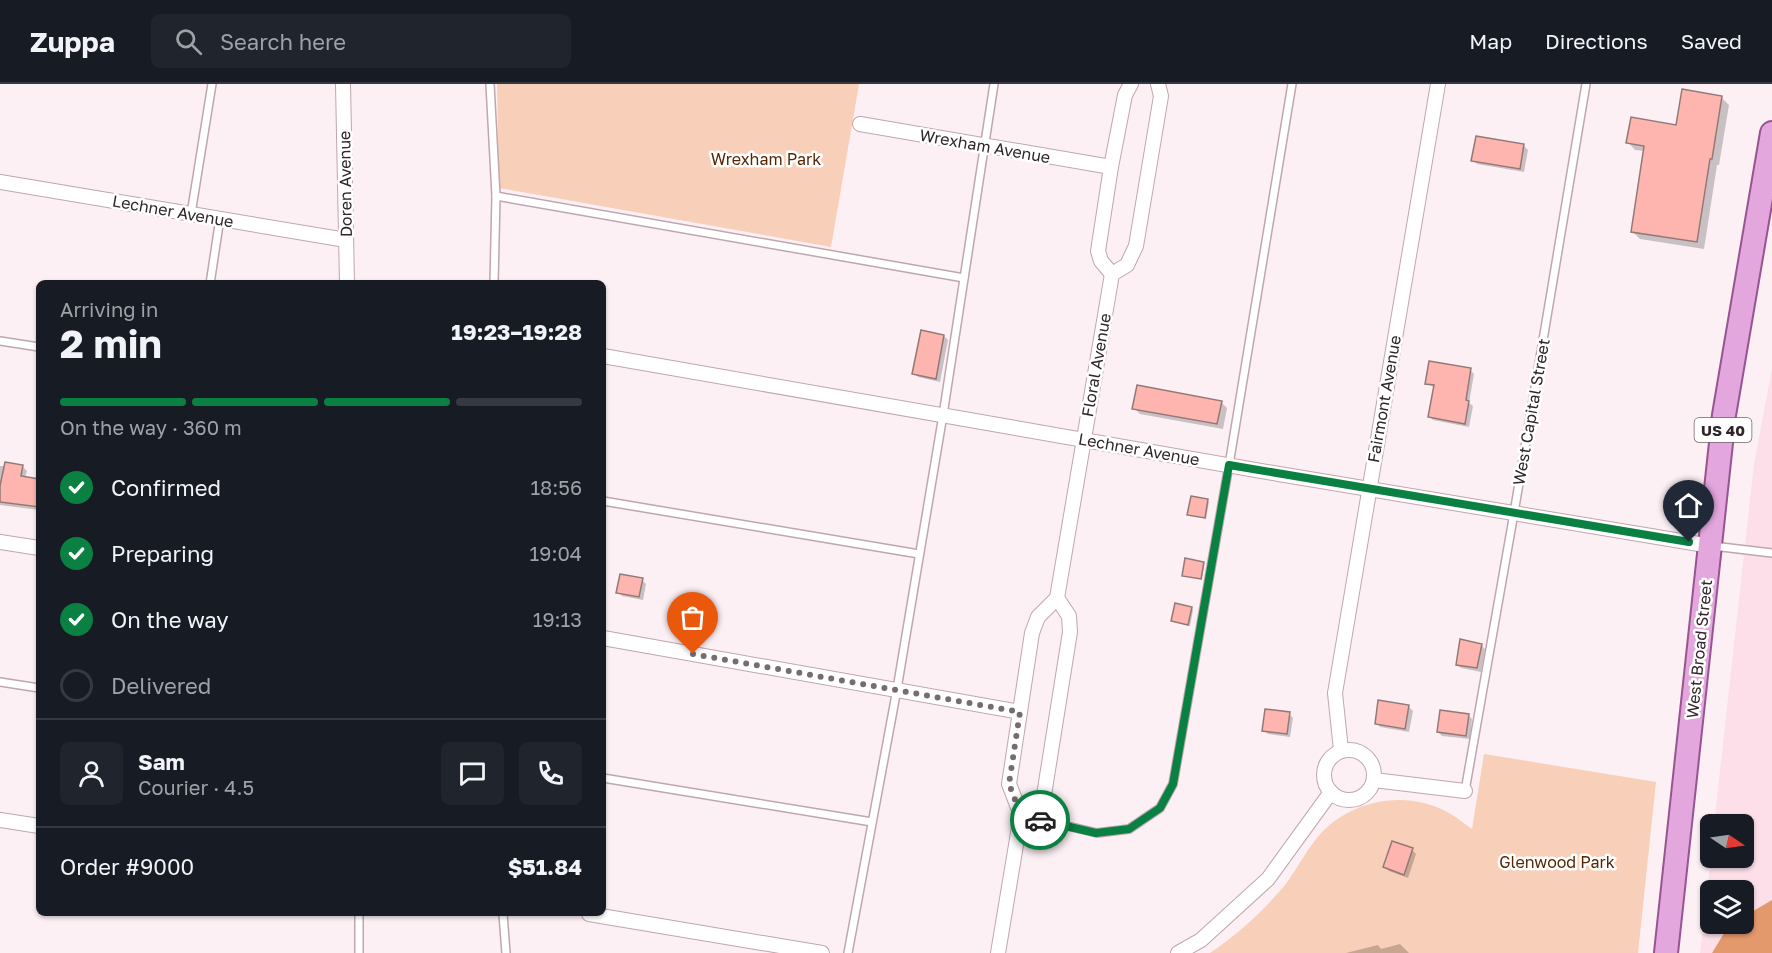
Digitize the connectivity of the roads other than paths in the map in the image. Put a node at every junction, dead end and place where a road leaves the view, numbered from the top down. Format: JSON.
{"nodes":[{"id":1,"x":212,"y":84,"type":"edge"},
{"id":2,"x":343,"y":84,"type":"edge"},
{"id":3,"x":490,"y":84,"type":"edge"},
{"id":4,"x":993,"y":84,"type":"edge"},
{"id":5,"x":1131,"y":84,"type":"edge"},
{"id":6,"x":1158,"y":84,"type":"edge"},
{"id":7,"x":1292,"y":84,"type":"edge"},
{"id":8,"x":1436,"y":84,"type":"edge"},
{"id":9,"x":1586,"y":84,"type":"edge"},
{"id":10,"x":860,"y":124,"type":"dead end"},
{"id":11,"x":1772,"y":133,"type":"edge"},
{"id":12,"x":984,"y":146,"type":"junction"},
{"id":13,"x":1111,"y":167,"type":"junction"},
{"id":14,"x":0,"y":182,"type":"edge"},
{"id":15,"x":496,"y":196,"type":"junction"},
{"id":16,"x":191,"y":214,"type":"junction"},
{"id":17,"x":220,"y":218,"type":"junction"},
{"id":18,"x":346,"y":240,"type":"junction"},
{"id":19,"x":1112,"y":274,"type":"junction"},
{"id":20,"x":964,"y":278,"type":"junction"},
{"id":21,"x":211,"y":280,"type":"edge"},
{"id":22,"x":347,"y":280,"type":"edge"},
{"id":23,"x":494,"y":280,"type":"edge"},
{"id":24,"x":0,"y":341,"type":"edge"},
{"id":25,"x":36,"y":347,"type":"edge"},
{"id":26,"x":606,"y":357,"type":"edge"},
{"id":27,"x":943,"y":415,"type":"junction"},
{"id":28,"x":1084,"y":439,"type":"junction"},
{"id":29,"x":1229,"y":465,"type":"junction"},
{"id":30,"x":1369,"y":489,"type":"junction"},
{"id":31,"x":606,"y":502,"type":"edge"},
{"id":32,"x":1514,"y":513,"type":"junction"},
{"id":33,"x":0,"y":542,"type":"edge"},
{"id":34,"x":1711,"y":546,"type":"junction"},
{"id":35,"x":36,"y":548,"type":"edge"},
{"id":36,"x":1772,"y":553,"type":"edge"},
{"id":37,"x":919,"y":554,"type":"junction"},
{"id":38,"x":1057,"y":598,"type":"junction"},
{"id":39,"x":606,"y":639,"type":"edge"},
{"id":40,"x":0,"y":682,"type":"edge"},
{"id":41,"x":36,"y":688,"type":"edge"},
{"id":42,"x":897,"y":689,"type":"junction"},
{"id":43,"x":1020,"y":712,"type":"junction"},
{"id":44,"x":1341,"y":750,"type":"junction"},
{"id":45,"x":606,"y":778,"type":"edge"},
{"id":46,"x":1374,"y":780,"type":"junction"},
{"id":47,"x":1464,"y":791,"type":"joint"},
{"id":48,"x":1331,"y":792,"type":"junction"},
{"id":49,"x":1021,"y":815,"type":"junction"},
{"id":50,"x":0,"y":820,"type":"edge"},
{"id":51,"x":872,"y":822,"type":"junction"},
{"id":52,"x":36,"y":826,"type":"edge"},
{"id":53,"x":359,"y":916,"type":"edge"},
{"id":54,"x":503,"y":916,"type":"edge"},
{"id":55,"x":601,"y":916,"type":"edge"},
{"id":56,"x":359,"y":953,"type":"edge"},
{"id":57,"x":506,"y":953,"type":"edge"},
{"id":58,"x":822,"y":953,"type":"edge"},
{"id":59,"x":848,"y":953,"type":"edge"},
{"id":60,"x":998,"y":953,"type":"edge"},
{"id":61,"x":1178,"y":953,"type":"edge"},
{"id":62,"x":1666,"y":953,"type":"edge"}],
"edges":[{"from":1,"to":16,"type":"lane"},
{"from":2,"to":18,"type":"street","name":"Doren Avenue"},
{"from":3,"to":15,"type":"lane"},
{"from":4,"to":12,"type":"lane"},
{"from":5,"to":13,"type":"street"},
{"from":6,"to":19,"type":"street"},
{"from":7,"to":29,"type":"lane"},
{"from":8,"to":30,"type":"street","name":"Fairmont Avenue"},
{"from":9,"to":32,"type":"lane","name":"West Capital Street"},
{"from":10,"to":12,"type":"street","name":"Wrexham Avenue"},
{"from":11,"to":34,"type":"main road","name":"West Broad Street","number":"US 40"},
{"from":12,"to":13,"type":"street","name":"Wrexham Avenue"},
{"from":12,"to":20,"type":"lane"},
{"from":13,"to":19,"type":"street"},
{"from":14,"to":16,"type":"street","name":"Lechner Avenue"},
{"from":15,"to":20,"type":"lane"},
{"from":15,"to":23,"type":"lane"},
{"from":16,"to":17,"type":"street","name":"Lechner Avenue"},
{"from":17,"to":18,"type":"street","name":"Lechner Avenue"},
{"from":17,"to":21,"type":"lane"},
{"from":18,"to":22,"type":"street","name":"Doren Avenue"},
{"from":19,"to":28,"type":"street","name":"Floral Avenue"},
{"from":20,"to":27,"type":"lane"},
{"from":24,"to":25,"type":"lane"},
{"from":26,"to":27,"type":"street","name":"Lechner Avenue"},
{"from":27,"to":28,"type":"street","name":"Lechner Avenue"},
{"from":27,"to":37,"type":"lane"},
{"from":28,"to":29,"type":"street","name":"Lechner Avenue"},
{"from":28,"to":38,"type":"street","name":"Floral Avenue"},
{"from":29,"to":30,"type":"street","name":"Lechner Avenue"},
{"from":29,"to":49,"type":"lane"},
{"from":30,"to":32,"type":"street","name":"Lechner Avenue"},
{"from":30,"to":44,"type":"street","name":"Fairmont Avenue"},
{"from":31,"to":37,"type":"lane"},
{"from":32,"to":34,"type":"street","name":"Lechner Avenue"},
{"from":32,"to":47,"type":"lane","name":"West Capital Street"},
{"from":33,"to":35,"type":"street"},
{"from":34,"to":36,"type":"lane"},
{"from":34,"to":62,"type":"main road","name":"West Broad Street","number":"US 40"},
{"from":37,"to":42,"type":"lane"},
{"from":38,"to":43,"type":"street"},
{"from":38,"to":49,"type":"street"},
{"from":39,"to":42,"type":"street"},
{"from":40,"to":41,"type":"lane"},
{"from":42,"to":43,"type":"street"},
{"from":42,"to":51,"type":"lane"},
{"from":43,"to":49,"type":"street"},
{"from":44,"to":46,"type":"street"},
{"from":44,"to":48,"type":"street"},
{"from":45,"to":51,"type":"lane"},
{"from":46,"to":47,"type":"street","name":"West Capital Street"},
{"from":46,"to":48,"type":"street"},
{"from":48,"to":61,"type":"street"},
{"from":49,"to":60,"type":"street"},
{"from":50,"to":52,"type":"street"},
{"from":51,"to":59,"type":"lane"},
{"from":53,"to":56,"type":"lane"},
{"from":54,"to":57,"type":"lane"},
{"from":55,"to":58,"type":"street"}]}
